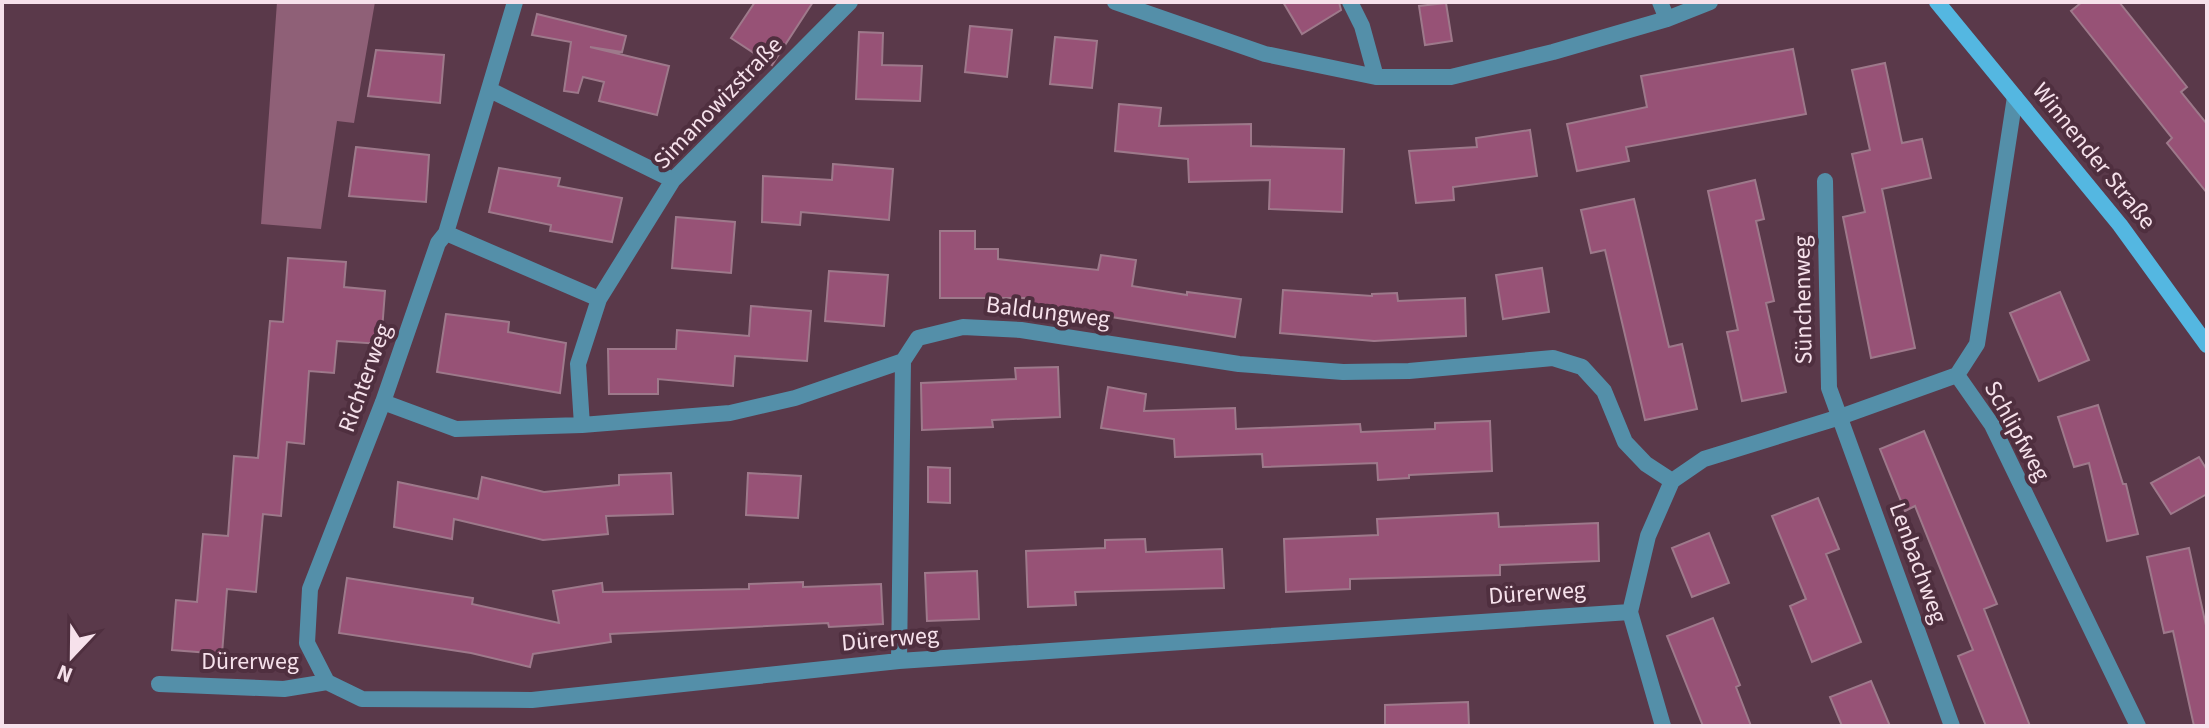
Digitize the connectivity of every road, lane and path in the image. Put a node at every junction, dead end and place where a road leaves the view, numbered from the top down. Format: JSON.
{"nodes":[{"id":1,"x":515,"y":2,"type":"edge"},
{"id":2,"x":850,"y":2,"type":"edge"},
{"id":3,"x":1115,"y":2,"type":"edge"},
{"id":4,"x":1350,"y":2,"type":"edge"},
{"id":5,"x":1660,"y":2,"type":"edge"},
{"id":6,"x":1710,"y":2,"type":"edge"},
{"id":7,"x":1937,"y":2,"type":"edge"},
{"id":8,"x":1667,"y":19,"type":"junction"},
{"id":9,"x":1376,"y":77,"type":"junction"},
{"id":10,"x":490,"y":90,"type":"junction"},
{"id":11,"x":2015,"y":97,"type":"junction"},
{"id":12,"x":673,"y":180,"type":"junction"},
{"id":13,"x":1825,"y":181,"type":"dead end"},
{"id":14,"x":446,"y":233,"type":"junction"},
{"id":15,"x":599,"y":299,"type":"junction"},
{"id":16,"x":2207,"y":345,"type":"edge"},
{"id":17,"x":903,"y":361,"type":"junction"},
{"id":18,"x":1957,"y":375,"type":"junction"},
{"id":19,"x":383,"y":402,"type":"junction"},
{"id":20,"x":1840,"y":417,"type":"junction"},
{"id":21,"x":582,"y":425,"type":"junction"},
{"id":22,"x":1672,"y":481,"type":"junction"},
{"id":23,"x":1630,"y":612,"type":"junction"},
{"id":24,"x":899,"y":661,"type":"junction"},
{"id":25,"x":327,"y":682,"type":"junction"},
{"id":26,"x":159,"y":684,"type":"dead end"},
{"id":27,"x":1663,"y":726,"type":"edge"},
{"id":28,"x":1952,"y":726,"type":"edge"},
{"id":29,"x":2138,"y":726,"type":"edge"}],
"edges":[{"from":1,"to":10,"type":"street","name":"Richterweg"},
{"from":2,"to":12,"type":"street","name":"Simanowizstraße"},
{"from":3,"to":9,"type":"street"},
{"from":4,"to":9,"type":"street"},
{"from":5,"to":8,"type":"street"},
{"from":6,"to":8,"type":"street"},
{"from":7,"to":11,"type":"street","name":"Winnender Straße"},
{"from":8,"to":9,"type":"street"},
{"from":10,"to":12,"type":"street"},
{"from":10,"to":14,"type":"street","name":"Richterweg"},
{"from":11,"to":16,"type":"street","name":"Winnender Straße"},
{"from":11,"to":18,"type":"street","name":"Schlipfweg"},
{"from":12,"to":15,"type":"street","name":"Simanowizstraße"},
{"from":13,"to":20,"type":"street","name":"Sünchenweg"},
{"from":14,"to":15,"type":"street"},
{"from":14,"to":19,"type":"street","name":"Richterweg"},
{"from":15,"to":21,"type":"street","name":"Simanowizstraße"},
{"from":17,"to":21,"type":"street","name":"Baldungweg"},
{"from":17,"to":22,"type":"street","name":"Baldungweg"},
{"from":17,"to":24,"type":"street"},
{"from":18,"to":20,"type":"street"},
{"from":18,"to":29,"type":"street","name":"Schlipfweg"},
{"from":19,"to":21,"type":"street","name":"Baldungweg"},
{"from":19,"to":25,"type":"street","name":"Richterweg"},
{"from":20,"to":22,"type":"street"},
{"from":20,"to":28,"type":"street","name":"Lenbachweg"},
{"from":22,"to":23,"type":"street"},
{"from":23,"to":24,"type":"street","name":"Dürerweg"},
{"from":23,"to":27,"type":"street"},
{"from":24,"to":25,"type":"street","name":"Dürerweg"},
{"from":25,"to":26,"type":"street","name":"Dürerweg"}]}
